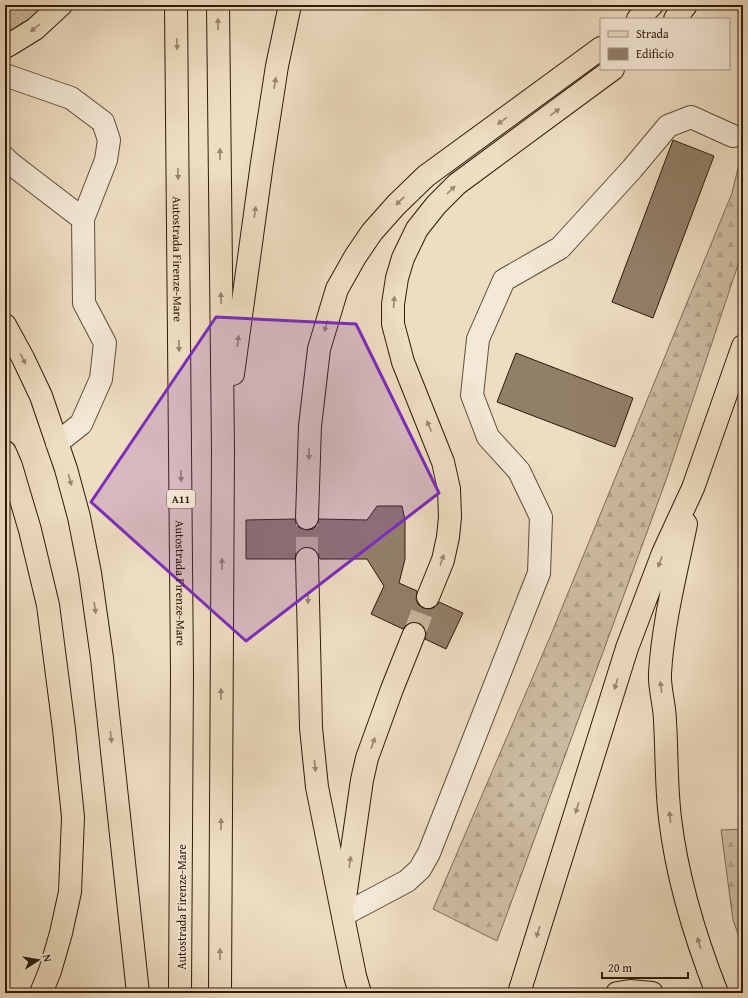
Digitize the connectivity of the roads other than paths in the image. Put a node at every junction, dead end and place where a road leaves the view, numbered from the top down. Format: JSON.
{"nodes":[{"id":1,"x":61,"y":5,"type":"edge"},
{"id":2,"x":176,"y":5,"type":"edge"},
{"id":3,"x":218,"y":5,"type":"edge"},
{"id":4,"x":290,"y":5,"type":"edge"},
{"id":5,"x":652,"y":5,"type":"edge"},
{"id":6,"x":686,"y":5,"type":"edge"},
{"id":7,"x":639,"y":18,"type":"edge"},
{"id":8,"x":676,"y":18,"type":"edge"},
{"id":9,"x":5,"y":47,"type":"edge"},
{"id":10,"x":600,"y":49,"type":"edge"},
{"id":11,"x":612,"y":70,"type":"edge"},
{"id":12,"x":5,"y":75,"type":"edge"},
{"id":13,"x":733,"y":136,"type":"dead end"},
{"id":14,"x":5,"y":158,"type":"edge"},
{"id":15,"x":83,"y":218,"type":"junction"},
{"id":16,"x":5,"y":325,"type":"edge"},
{"id":17,"x":743,"y":346,"type":"edge"},
{"id":18,"x":57,"y":443,"type":"junction"},
{"id":19,"x":223,"y":449,"type":"junction"},
{"id":20,"x":5,"y":452,"type":"edge"},
{"id":21,"x":693,"y":488,"type":"junction"},
{"id":22,"x":307,"y":518,"type":"tunnel mouth"},
{"id":23,"x":307,"y":559,"type":"tunnel mouth"},
{"id":24,"x":428,"y":597,"type":"tunnel mouth"},
{"id":25,"x":414,"y":634,"type":"tunnel mouth"},
{"id":26,"x":343,"y":915,"type":"junction"},
{"id":27,"x":41,"y":993,"type":"edge"},
{"id":28,"x":138,"y":993,"type":"edge"},
{"id":29,"x":180,"y":993,"type":"edge"},
{"id":30,"x":220,"y":993,"type":"edge"},
{"id":31,"x":360,"y":993,"type":"edge"},
{"id":32,"x":519,"y":993,"type":"edge"},
{"id":33,"x":617,"y":993,"type":"edge"},
{"id":34,"x":652,"y":993,"type":"edge"},
{"id":35,"x":717,"y":993,"type":"edge"}],
"edges":[{"from":1,"to":9,"type":"main road","one_way":true},
{"from":2,"to":29,"type":"main road","name":"Autostrada Firenze-Mare","number":"A11","one_way":true},
{"from":19,"to":3,"type":"main road","one_way":true},
{"from":19,"to":4,"type":"main road","one_way":true},
{"from":5,"to":7,"type":"main road"},
{"from":6,"to":8,"type":"main road"},
{"from":10,"to":22,"type":"main road","one_way":true},
{"from":24,"to":11,"type":"main road","one_way":true},
{"from":12,"to":15,"type":"lane"},
{"from":13,"to":26,"type":"lane"},
{"from":14,"to":15,"type":"lane"},
{"from":15,"to":18,"type":"lane"},
{"from":16,"to":18,"type":"main road","one_way":true},
{"from":17,"to":21,"type":"main road"},
{"from":18,"to":28,"type":"main road","one_way":true},
{"from":30,"to":19,"type":"main road","one_way":true},
{"from":20,"to":27,"type":"main road"},
{"from":21,"to":32,"type":"main road","one_way":true},
{"from":35,"to":21,"type":"main road","one_way":true},
{"from":23,"to":26,"type":"main road","one_way":true},
{"from":26,"to":25,"type":"main road","one_way":true},
{"from":26,"to":31,"type":"main road"},
{"from":33,"to":34,"type":"main road"}]}
